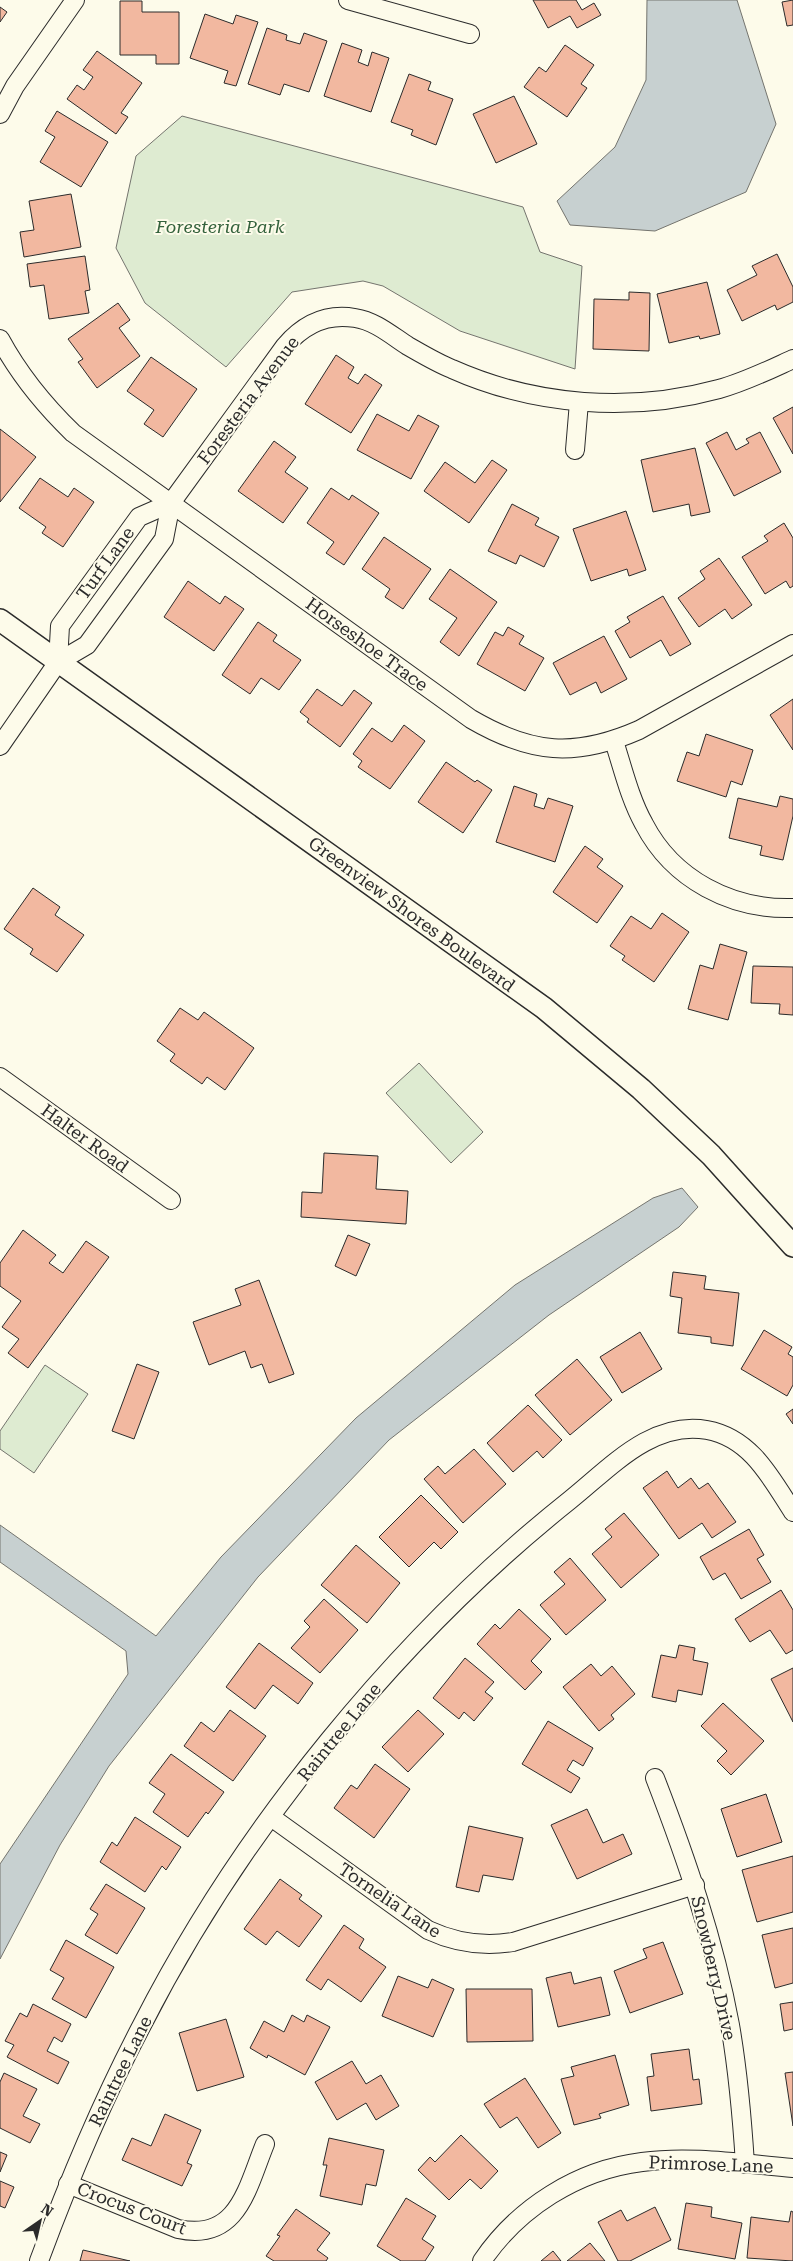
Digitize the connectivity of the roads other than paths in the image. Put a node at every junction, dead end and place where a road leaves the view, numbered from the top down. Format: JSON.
{"nodes":[{"id":1,"x":75,"y":0,"type":"edge"},
{"id":2,"x":348,"y":0,"type":"edge"},
{"id":3,"x":470,"y":34,"type":"dead end"},
{"id":4,"x":0,"y":114,"type":"edge"},
{"id":5,"x":0,"y":339,"type":"edge"},
{"id":6,"x":793,"y":359,"type":"edge"},
{"id":7,"x":579,"y":402,"type":"junction"},
{"id":8,"x":575,"y":450,"type":"dead end"},
{"id":9,"x":171,"y":503,"type":"junction"},
{"id":10,"x":0,"y":620,"type":"edge"},
{"id":11,"x":793,"y":644,"type":"edge"},
{"id":12,"x":58,"y":662,"type":"junction"},
{"id":13,"x":614,"y":741,"type":"junction"},
{"id":14,"x":0,"y":746,"type":"edge"},
{"id":15,"x":793,"y":908,"type":"edge"},
{"id":16,"x":0,"y":1077,"type":"edge"},
{"id":17,"x":171,"y":1200,"type":"dead end"},
{"id":18,"x":793,"y":1246,"type":"edge"},
{"id":19,"x":793,"y":1512,"type":"edge"},
{"id":20,"x":655,"y":1778,"type":"dead end"},
{"id":21,"x":271,"y":1817,"type":"junction"},
{"id":22,"x":695,"y":1885,"type":"junction"},
{"id":23,"x":265,"y":2144,"type":"dead end"},
{"id":24,"x":745,"y":2164,"type":"junction"},
{"id":25,"x":793,"y":2168,"type":"edge"},
{"id":26,"x":68,"y":2184,"type":"junction"},
{"id":27,"x":39,"y":2261,"type":"edge"},
{"id":28,"x":482,"y":2261,"type":"edge"}],
"edges":[{"from":1,"to":4,"type":"street"},
{"from":2,"to":3,"type":"street"},
{"from":5,"to":9,"type":"street","name":"Horseshoe Trace"},
{"from":6,"to":7,"type":"street","name":"Foresteria Avenue"},
{"from":7,"to":8,"type":"street"},
{"from":7,"to":9,"type":"street","name":"Foresteria Avenue"},
{"from":9,"to":12,"type":"street","name":"Turf Lane"},
{"from":9,"to":12,"type":"street","name":"Turf Lane"},
{"from":9,"to":13,"type":"street","name":"Horseshoe Trace"},
{"from":10,"to":12,"type":"street","name":"Greenview Shores Boulevard"},
{"from":11,"to":13,"type":"street","name":"Horseshoe Trace"},
{"from":12,"to":14,"type":"street","name":"Turf Lane"},
{"from":12,"to":18,"type":"street","name":"Greenview Shores Boulevard"},
{"from":13,"to":15,"type":"street"},
{"from":16,"to":17,"type":"street","name":"Halter Road"},
{"from":19,"to":21,"type":"street","name":"Raintree Lane"},
{"from":20,"to":22,"type":"street","name":"Snowberry Drive"},
{"from":21,"to":22,"type":"street","name":"Tornelia Lane"},
{"from":21,"to":26,"type":"street","name":"Raintree Lane"},
{"from":22,"to":24,"type":"street","name":"Snowberry Drive"},
{"from":23,"to":26,"type":"street","name":"Crocus Court"},
{"from":24,"to":25,"type":"street","name":"Primrose Lane"},
{"from":24,"to":28,"type":"street","name":"Primrose Lane"},
{"from":26,"to":27,"type":"street","name":"Raintree Lane"}]}
